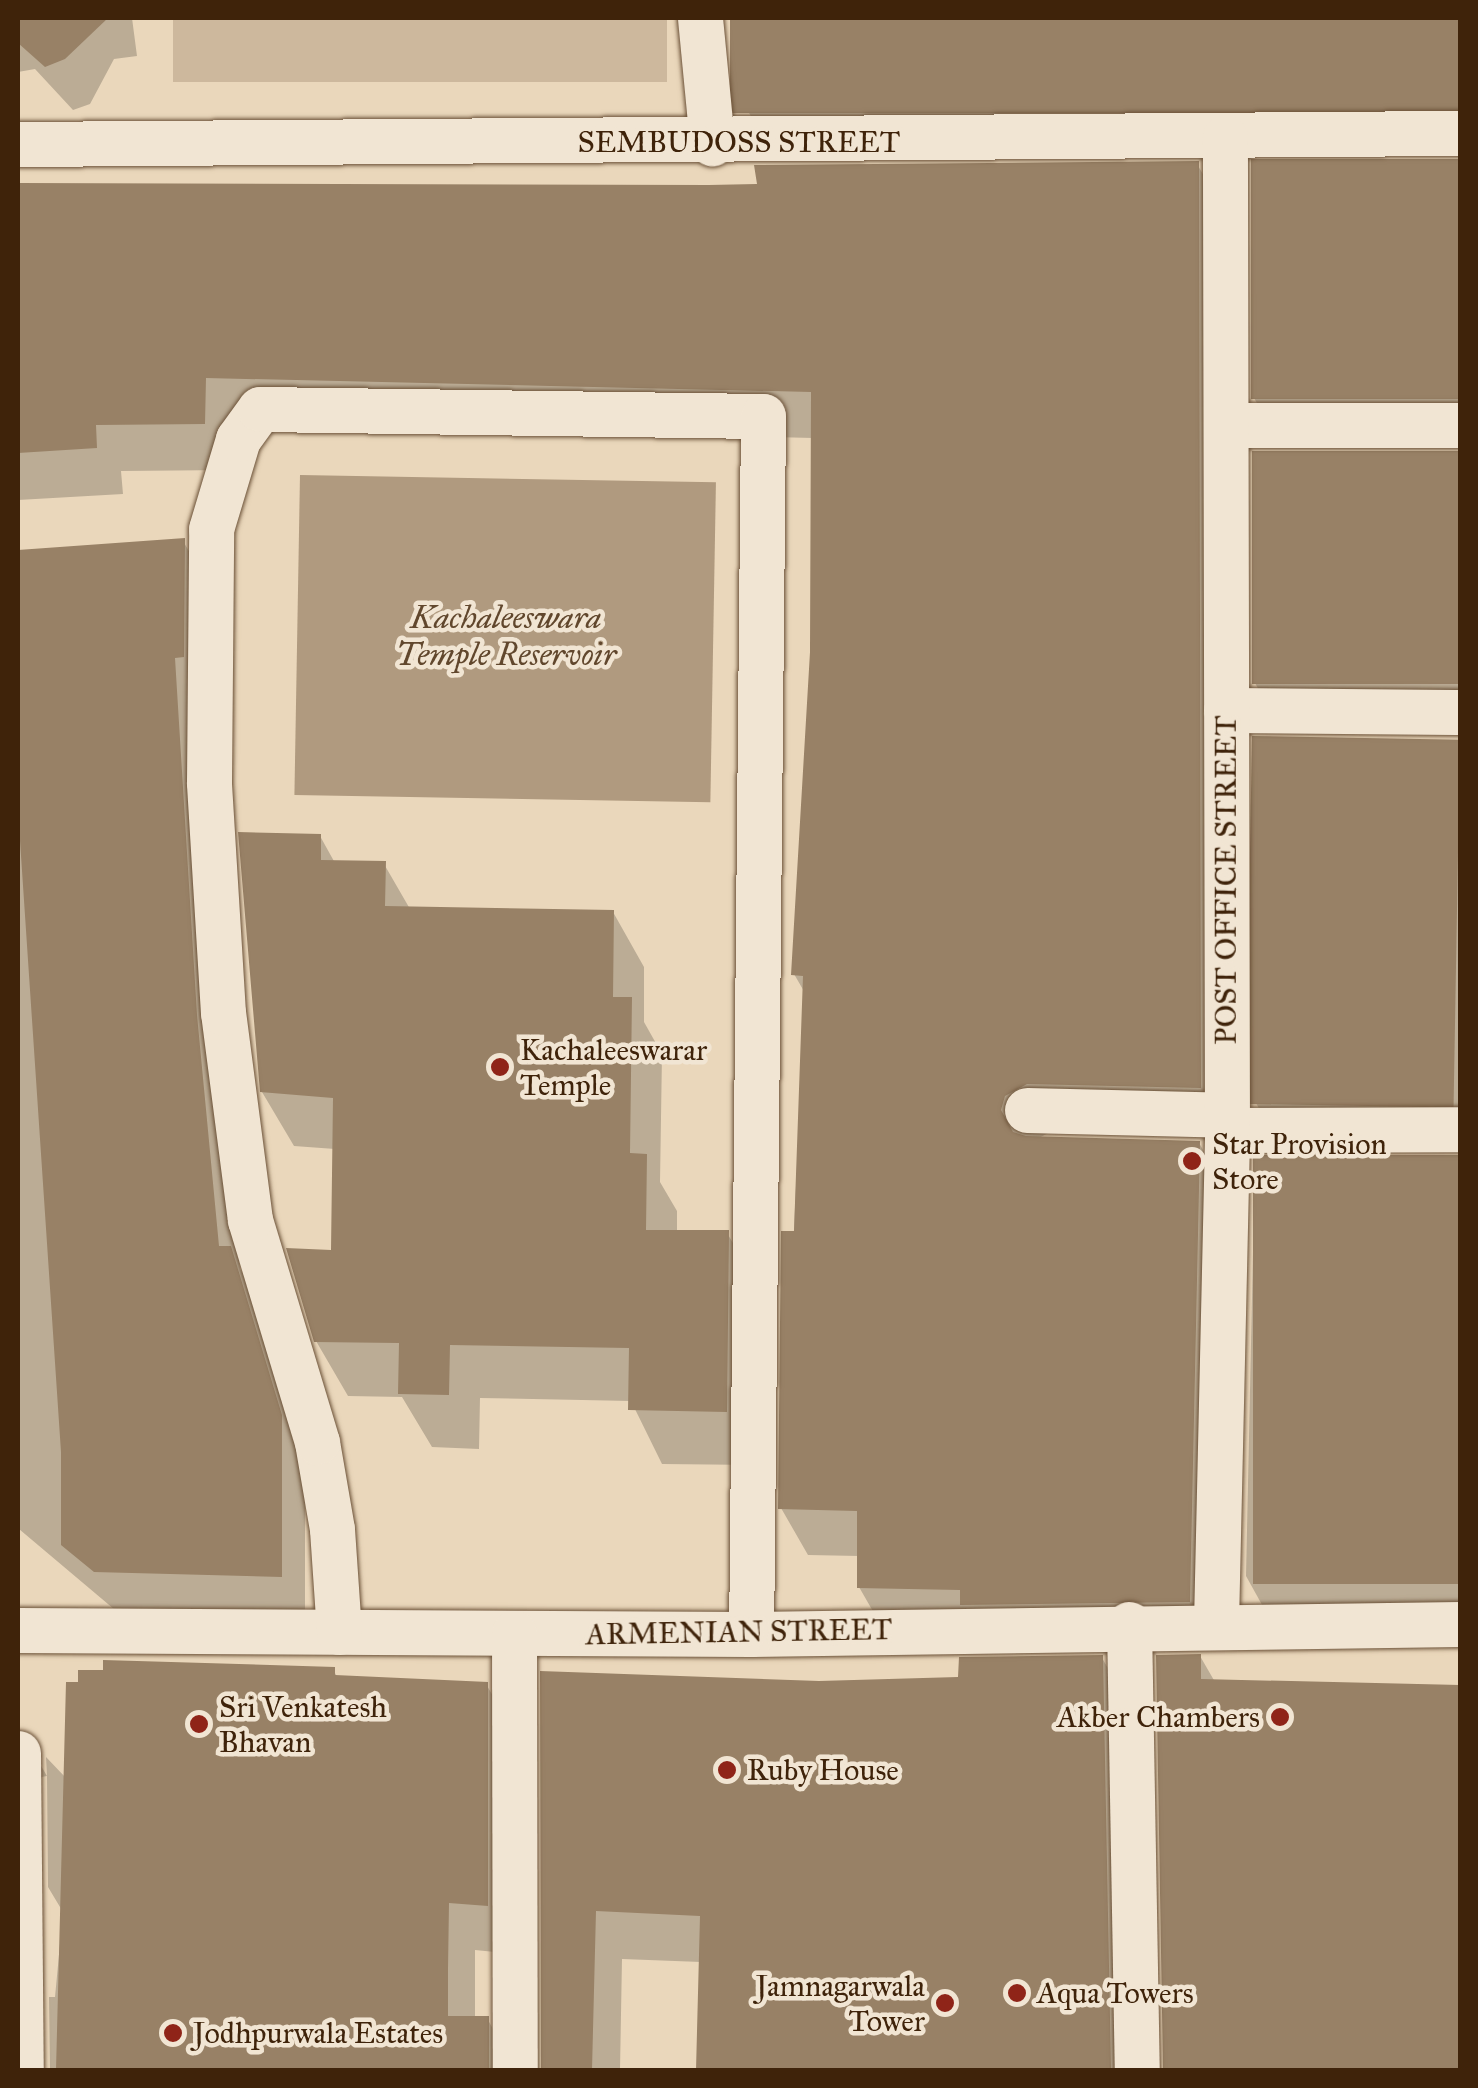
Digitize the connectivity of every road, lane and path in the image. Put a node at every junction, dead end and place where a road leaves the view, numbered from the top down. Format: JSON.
{"nodes":[{"id":1,"x":700,"y":18,"type":"edge"},
{"id":2,"x":1460,"y":133,"type":"edge"},
{"id":3,"x":1225,"y":136,"type":"junction"},
{"id":4,"x":18,"y":144,"type":"edge"},
{"id":5,"x":712,"y":144,"type":"junction"},
{"id":6,"x":1460,"y":425,"type":"edge"},
{"id":7,"x":1226,"y":426,"type":"junction"},
{"id":8,"x":1226,"y":710,"type":"junction"},
{"id":9,"x":1460,"y":712,"type":"edge"},
{"id":10,"x":1028,"y":1110,"type":"dead end"},
{"id":11,"x":1226,"y":1122,"type":"junction"},
{"id":12,"x":1460,"y":1129,"type":"edge"},
{"id":13,"x":1216,"y":1622,"type":"junction"},
{"id":14,"x":1130,"y":1624,"type":"junction"},
{"id":15,"x":1460,"y":1624,"type":"edge"},
{"id":16,"x":18,"y":1630,"type":"edge"},
{"id":17,"x":339,"y":1632,"type":"junction"},
{"id":18,"x":514,"y":1633,"type":"junction"},
{"id":19,"x":750,"y":1634,"type":"junction"},
{"id":20,"x":18,"y":1753,"type":"edge"},
{"id":21,"x":21,"y":2070,"type":"edge"},
{"id":22,"x":514,"y":2070,"type":"edge"},
{"id":23,"x":1137,"y":2070,"type":"edge"}],
"edges":[{"from":1,"to":5,"type":"street"},
{"from":2,"to":3,"type":"street","name":"SEMBUDOSS STREET"},
{"from":3,"to":5,"type":"street","name":"SEMBUDOSS STREET"},
{"from":3,"to":7,"type":"street","name":"POST OFFICE STREET"},
{"from":4,"to":5,"type":"street","name":"SEMBUDOSS STREET"},
{"from":6,"to":7,"type":"street"},
{"from":7,"to":8,"type":"street","name":"POST OFFICE STREET"},
{"from":8,"to":9,"type":"street"},
{"from":8,"to":11,"type":"street","name":"POST OFFICE STREET"},
{"from":10,"to":11,"type":"street"},
{"from":11,"to":12,"type":"street"},
{"from":11,"to":13,"type":"street","name":"POST OFFICE STREET"},
{"from":13,"to":14,"type":"street","name":"ARMENIAN STREET"},
{"from":13,"to":15,"type":"street","name":"ARMENIAN STREET"},
{"from":14,"to":19,"type":"street","name":"ARMENIAN STREET"},
{"from":14,"to":23,"type":"street"},
{"from":16,"to":17,"type":"street","name":"ARMENIAN STREET"},
{"from":17,"to":18,"type":"street","name":"ARMENIAN STREET"},
{"from":17,"to":19,"type":"street"},
{"from":18,"to":19,"type":"street","name":"ARMENIAN STREET"},
{"from":18,"to":22,"type":"street"},
{"from":20,"to":21,"type":"street"}]}
